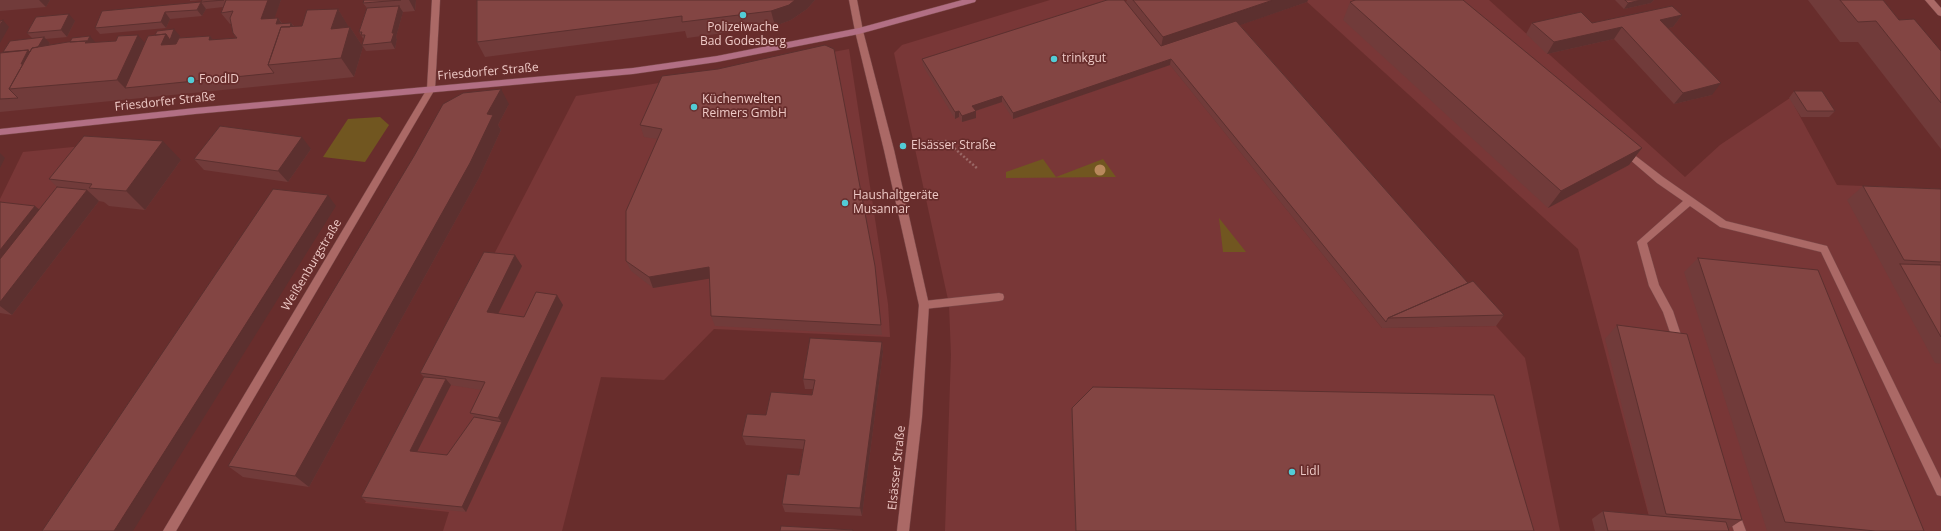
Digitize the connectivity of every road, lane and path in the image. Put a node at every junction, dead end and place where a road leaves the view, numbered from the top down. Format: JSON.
{"nodes":[{"id":1,"x":436,"y":0,"type":"edge"},
{"id":2,"x":853,"y":0,"type":"edge"},
{"id":3,"x":972,"y":0,"type":"edge"},
{"id":4,"x":1929,"y":0,"type":"edge"},
{"id":5,"x":1941,"y":13,"type":"edge"},
{"id":6,"x":859,"y":31,"type":"junction"},
{"id":7,"x":431,"y":89,"type":"junction"},
{"id":8,"x":0,"y":132,"type":"edge"},
{"id":9,"x":1618,"y":144,"type":"edge"},
{"id":10,"x":888,"y":146,"type":"junction"},
{"id":11,"x":978,"y":169,"type":"dead end"},
{"id":12,"x":1690,"y":201,"type":"junction"},
{"id":13,"x":999,"y":297,"type":"dead end"},
{"id":14,"x":924,"y":305,"type":"junction"},
{"id":15,"x":1683,"y":356,"type":"edge"},
{"id":16,"x":1941,"y":491,"type":"edge"},
{"id":17,"x":1730,"y":502,"type":"edge"},
{"id":18,"x":169,"y":531,"type":"edge"},
{"id":19,"x":903,"y":531,"type":"edge"},
{"id":20,"x":1740,"y":531,"type":"edge"}],
"edges":[{"from":1,"to":7,"type":"street","name":"Weißenburgstraße"},
{"from":2,"to":6,"type":"street","name":"Elsässer Straße"},
{"from":3,"to":6,"type":"street","name":"Friesdorfer Straße"},
{"from":4,"to":5,"type":"street"},
{"from":6,"to":7,"type":"street","name":"Friesdorfer Straße"},
{"from":6,"to":10,"type":"street","name":"Elsässer Straße"},
{"from":7,"to":8,"type":"street","name":"Friesdorfer Straße"},
{"from":7,"to":18,"type":"street","name":"Weißenburgstraße"},
{"from":9,"to":12,"type":"street"},
{"from":10,"to":11,"type":"path"},
{"from":10,"to":14,"type":"street","name":"Elsässer Straße"},
{"from":12,"to":15,"type":"street"},
{"from":12,"to":16,"type":"street"},
{"from":13,"to":14,"type":"street"},
{"from":14,"to":19,"type":"street","name":"Elsässer Straße"},
{"from":17,"to":20,"type":"street"}]}
